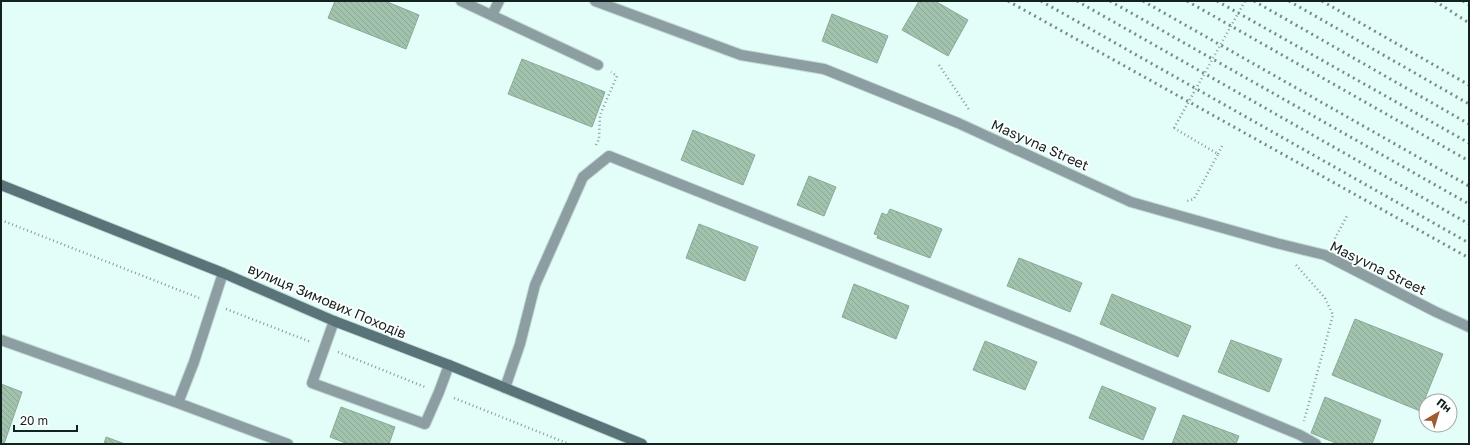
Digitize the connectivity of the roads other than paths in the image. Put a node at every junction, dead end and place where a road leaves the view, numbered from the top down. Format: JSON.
{"nodes":[{"id":1,"x":461,"y":1,"type":"edge"},
{"id":2,"x":499,"y":1,"type":"edge"},
{"id":3,"x":595,"y":1,"type":"edge"},
{"id":4,"x":492,"y":15,"type":"junction"},
{"id":5,"x":598,"y":65,"type":"road end"},
{"id":6,"x":1,"y":185,"type":"edge"},
{"id":7,"x":223,"y":273,"type":"junction"},
{"id":8,"x":334,"y":321,"type":"junction"},
{"id":9,"x":1469,"y":327,"type":"edge"},
{"id":10,"x":1,"y":340,"type":"edge"},
{"id":11,"x":449,"y":365,"type":"junction"},
{"id":12,"x":505,"y":388,"type":"junction"},
{"id":13,"x":178,"y":403,"type":"junction"},
{"id":14,"x":288,"y":444,"type":"edge"},
{"id":15,"x":642,"y":444,"type":"edge"},
{"id":16,"x":1316,"y":444,"type":"edge"}],
"edges":[{"from":1,"to":4,"type":"street"},
{"from":2,"to":4,"type":"street"},
{"from":3,"to":9,"type":"street","name":"Masyvna Street"},
{"from":4,"to":5,"type":"street"},
{"from":6,"to":7,"type":"main road","name":"вулиця Зимових Походів"},
{"from":7,"to":8,"type":"main road","name":"вулиця Зимових Походів"},
{"from":7,"to":13,"type":"street"},
{"from":8,"to":11,"type":"main road","name":"вулиця Зимових Походів"},
{"from":8,"to":11,"type":"street"},
{"from":10,"to":13,"type":"street"},
{"from":11,"to":12,"type":"main road","name":"вулиця Зимових Походів"},
{"from":12,"to":15,"type":"main road","name":"вулиця Зимових Походів"},
{"from":12,"to":16,"type":"street"},
{"from":13,"to":14,"type":"street"}]}
